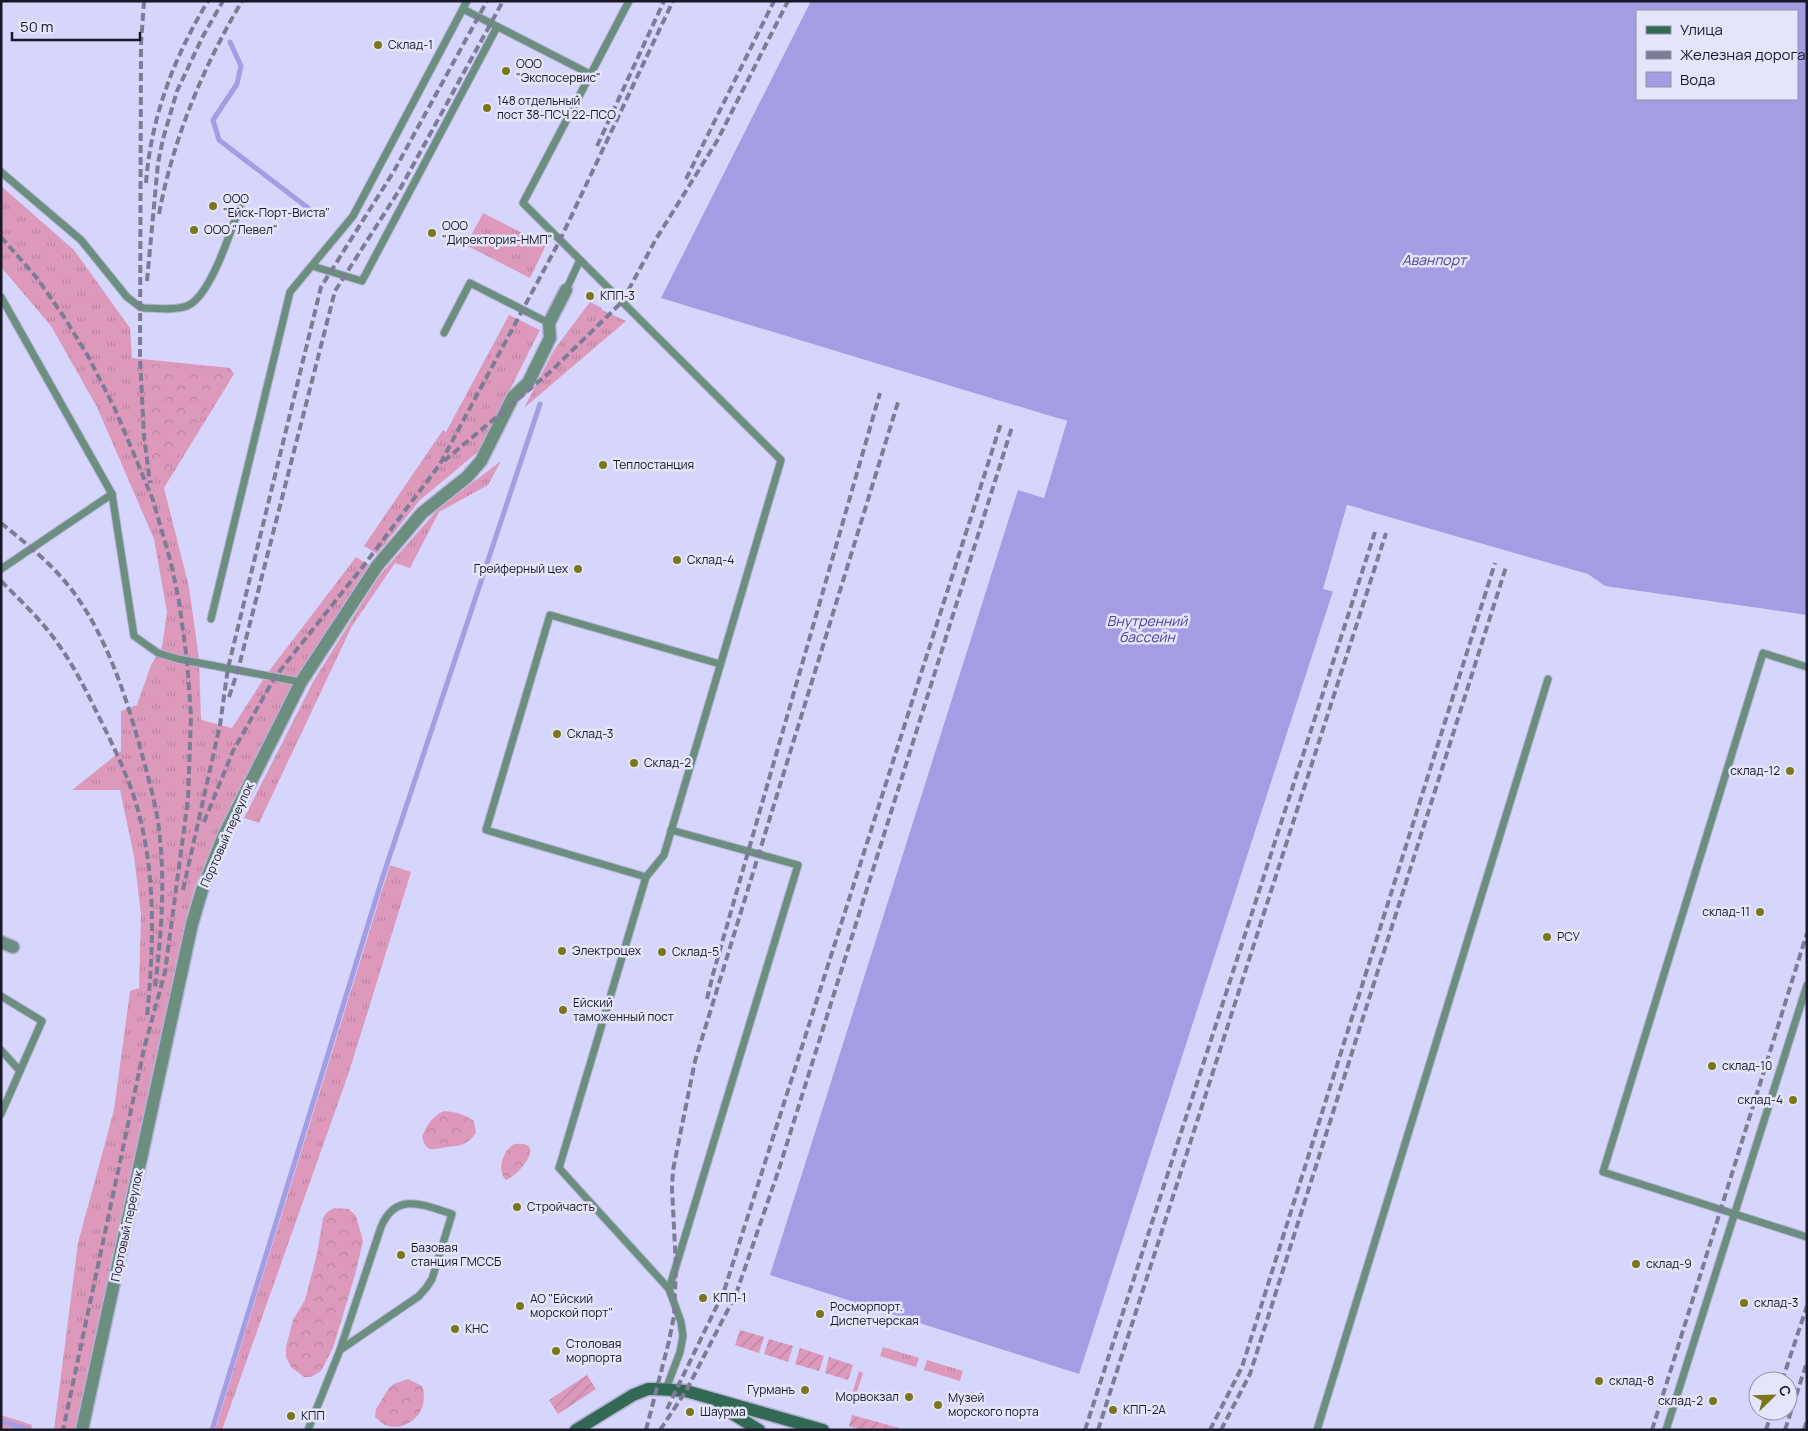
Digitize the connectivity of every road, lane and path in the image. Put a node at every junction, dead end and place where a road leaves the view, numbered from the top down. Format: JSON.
{"nodes":[{"id":1,"x":467,"y":1,"type":"edge"},
{"id":2,"x":628,"y":1,"type":"edge"},
{"id":3,"x":463,"y":9,"type":"junction"},
{"id":4,"x":497,"y":27,"type":"junction"},
{"id":5,"x":590,"y":74,"type":"junction"},
{"id":6,"x":1,"y":172,"type":"edge"},
{"id":7,"x":243,"y":198,"type":"dead end"},
{"id":8,"x":580,"y":260,"type":"junction"},
{"id":9,"x":312,"y":266,"type":"junction"},
{"id":10,"x":566,"y":290,"type":"joint"},
{"id":11,"x":1,"y":297,"type":"edge"},
{"id":12,"x":549,"y":323,"type":"junction"},
{"id":13,"x":444,"y":333,"type":"dead end"},
{"id":14,"x":112,"y":494,"type":"junction"},
{"id":15,"x":1,"y":570,"type":"edge"},
{"id":16,"x":211,"y":619,"type":"dead end"},
{"id":17,"x":720,"y":664,"type":"junction"},
{"id":18,"x":1807,"y":667,"type":"edge"},
{"id":19,"x":1548,"y":679,"type":"dead end"},
{"id":20,"x":301,"y":682,"type":"junction"},
{"id":21,"x":671,"y":830,"type":"junction"},
{"id":22,"x":646,"y":877,"type":"junction"},
{"id":23,"x":1807,"y":985,"type":"edge"},
{"id":24,"x":1,"y":996,"type":"edge"},
{"id":25,"x":1,"y":1050,"type":"edge"},
{"id":26,"x":20,"y":1071,"type":"junction"},
{"id":27,"x":1,"y":1114,"type":"edge"},
{"id":28,"x":1734,"y":1214,"type":"junction"},
{"id":29,"x":1807,"y":1237,"type":"edge"},
{"id":30,"x":669,"y":1289,"type":"junction"},
{"id":31,"x":340,"y":1350,"type":"junction"},
{"id":32,"x":666,"y":1389,"type":"junction"},
{"id":33,"x":707,"y":1398,"type":"junction"},
{"id":34,"x":82,"y":1430,"type":"edge"},
{"id":35,"x":308,"y":1430,"type":"edge"},
{"id":36,"x":576,"y":1430,"type":"edge"},
{"id":37,"x":759,"y":1430,"type":"edge"},
{"id":38,"x":823,"y":1430,"type":"edge"},
{"id":39,"x":1317,"y":1430,"type":"edge"},
{"id":40,"x":1666,"y":1430,"type":"edge"}],
"edges":[{"from":1,"to":3,"type":"lane"},
{"from":2,"to":5,"type":"lane"},
{"from":3,"to":4,"type":"lane"},
{"from":3,"to":9,"type":"lane"},
{"from":4,"to":5,"type":"lane"},
{"from":4,"to":9,"type":"lane"},
{"from":5,"to":8,"type":"lane"},
{"from":6,"to":7,"type":"lane"},
{"from":8,"to":10,"type":"lane"},
{"from":8,"to":17,"type":"lane"},
{"from":9,"to":16,"type":"lane"},
{"from":10,"to":12,"type":"street","name":"Портовый переулок"},
{"from":11,"to":14,"type":"lane"},
{"from":12,"to":13,"type":"lane"},
{"from":12,"to":20,"type":"street","name":"Портовый переулок"},
{"from":14,"to":15,"type":"lane"},
{"from":14,"to":20,"type":"lane"},
{"from":17,"to":21,"type":"lane"},
{"from":17,"to":22,"type":"lane"},
{"from":18,"to":28,"type":"lane"},
{"from":19,"to":39,"type":"lane"},
{"from":20,"to":34,"type":"street","name":"Портовый переулок"},
{"from":21,"to":22,"type":"lane"},
{"from":21,"to":30,"type":"lane"},
{"from":22,"to":30,"type":"lane"},
{"from":23,"to":28,"type":"lane"},
{"from":24,"to":26,"type":"lane"},
{"from":25,"to":26,"type":"lane"},
{"from":26,"to":27,"type":"lane"},
{"from":28,"to":29,"type":"lane"},
{"from":28,"to":40,"type":"lane"},
{"from":30,"to":32,"type":"lane"},
{"from":31,"to":31,"type":"lane"},
{"from":31,"to":35,"type":"lane"},
{"from":32,"to":33,"type":"street"},
{"from":32,"to":36,"type":"street"},
{"from":33,"to":37,"type":"street"},
{"from":33,"to":38,"type":"street"}]}
